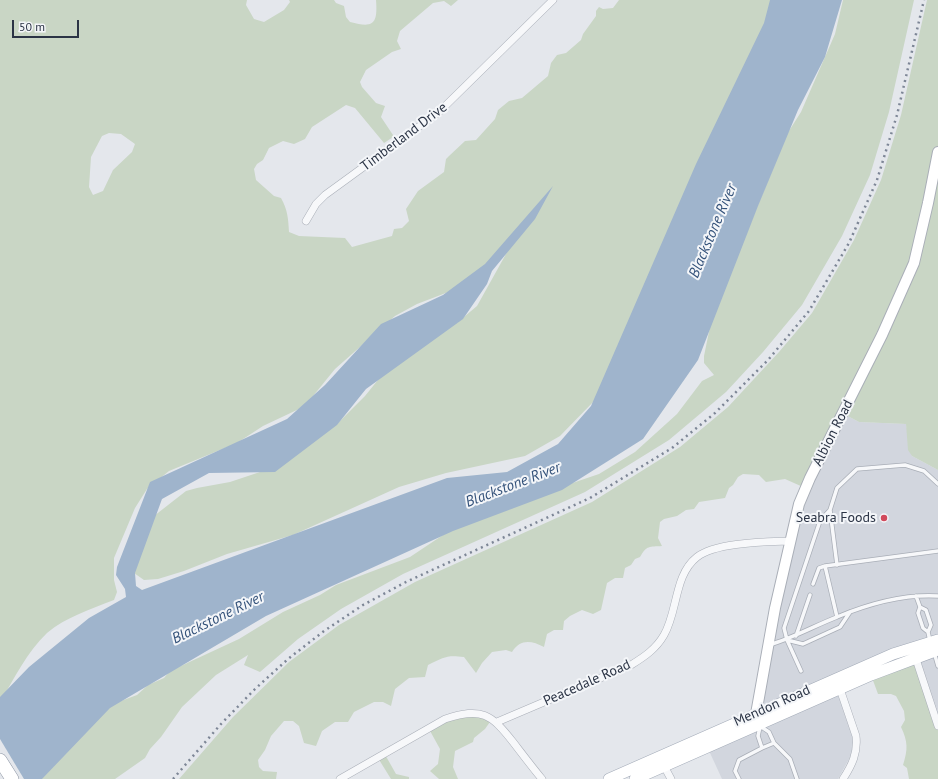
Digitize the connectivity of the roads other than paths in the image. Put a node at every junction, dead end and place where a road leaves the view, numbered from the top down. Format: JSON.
{"nodes":[{"id":1,"x":553,"y":0,"type":"edge"},
{"id":2,"x":938,"y":152,"type":"edge"},
{"id":3,"x":306,"y":221,"type":"dead end"},
{"id":4,"x":938,"y":484,"type":"edge"},
{"id":5,"x":830,"y":510,"type":"junction"},
{"id":6,"x":790,"y":541,"type":"junction"},
{"id":7,"x":938,"y":551,"type":"edge"},
{"id":8,"x":837,"y":565,"type":"junction"},
{"id":9,"x":825,"y":566,"type":"junction"},
{"id":10,"x":813,"y":584,"type":"dead end"},
{"id":11,"x":810,"y":594,"type":"dead end"},
{"id":12,"x":916,"y":596,"type":"junction"},
{"id":13,"x":938,"y":596,"type":"edge"},
{"id":14,"x":920,"y":607,"type":"junction"},
{"id":15,"x":850,"y":612,"type":"junction"},
{"id":16,"x":837,"y":617,"type":"junction"},
{"id":17,"x":796,"y":636,"type":"junction"},
{"id":18,"x":787,"y":640,"type":"junction"},
{"id":19,"x":934,"y":643,"type":"edge"},
{"id":20,"x":768,"y":646,"type":"junction"},
{"id":21,"x":914,"y":653,"type":"junction"},
{"id":22,"x":938,"y":666,"type":"edge"},
{"id":23,"x":801,"y":671,"type":"dead end"},
{"id":24,"x":838,"y":684,"type":"junction"},
{"id":25,"x":758,"y":721,"type":"junction"},
{"id":26,"x":497,"y":722,"type":"junction"},
{"id":27,"x":938,"y":726,"type":"edge"},
{"id":28,"x":774,"y":743,"type":"junction"},
{"id":29,"x":762,"y":748,"type":"junction"},
{"id":30,"x":0,"y":760,"type":"edge"},
{"id":31,"x":664,"y":766,"type":"junction"},
{"id":32,"x":12,"y":779,"type":"edge"},
{"id":33,"x":340,"y":779,"type":"edge"},
{"id":34,"x":542,"y":779,"type":"edge"},
{"id":35,"x":609,"y":779,"type":"edge"},
{"id":36,"x":635,"y":779,"type":"edge"},
{"id":37,"x":671,"y":779,"type":"edge"},
{"id":38,"x":739,"y":779,"type":"edge"},
{"id":39,"x":797,"y":779,"type":"edge"},
{"id":40,"x":843,"y":779,"type":"edge"}],
"edges":[{"from":1,"to":3,"type":"street","name":"Timberland Drive"},
{"from":2,"to":6,"type":"street","name":"Albion Road"},
{"from":4,"to":5,"type":"lane"},
{"from":5,"to":8,"type":"lane"},
{"from":5,"to":18,"type":"lane"},
{"from":6,"to":20,"type":"street","name":"Albion Road"},
{"from":6,"to":26,"type":"street","name":"Peacedale Road"},
{"from":7,"to":8,"type":"lane"},
{"from":8,"to":9,"type":"lane"},
{"from":9,"to":10,"type":"lane"},
{"from":9,"to":16,"type":"lane"},
{"from":11,"to":17,"type":"lane"},
{"from":12,"to":13,"type":"lane"},
{"from":12,"to":14,"type":"lane"},
{"from":12,"to":15,"type":"lane"},
{"from":14,"to":19,"type":"lane"},
{"from":14,"to":19,"type":"lane"},
{"from":15,"to":16,"type":"lane"},
{"from":15,"to":18,"type":"lane"},
{"from":16,"to":17,"type":"lane"},
{"from":17,"to":18,"type":"lane"},
{"from":18,"to":20,"type":"lane"},
{"from":18,"to":23,"type":"lane"},
{"from":19,"to":21,"type":"main road","name":"Mendon Road"},
{"from":19,"to":22,"type":"lane"},
{"from":20,"to":25,"type":"street","name":"Albion Road"},
{"from":21,"to":24,"type":"main road","name":"Mendon Road"},
{"from":21,"to":27,"type":"street"},
{"from":24,"to":25,"type":"main road","name":"Mendon Road"},
{"from":24,"to":40,"type":"street"},
{"from":25,"to":28,"type":"lane"},
{"from":25,"to":29,"type":"lane"},
{"from":25,"to":31,"type":"main road","name":"Mendon Road"},
{"from":25,"to":35,"type":"main road","name":"Mendon Road"},
{"from":26,"to":33,"type":"street"},
{"from":26,"to":34,"type":"street"},
{"from":28,"to":29,"type":"lane"},
{"from":28,"to":39,"type":"lane"},
{"from":29,"to":38,"type":"lane"},
{"from":30,"to":32,"type":"highway"},
{"from":31,"to":36,"type":"main road","name":"Mendon Road"},
{"from":31,"to":37,"type":"street"}]}
